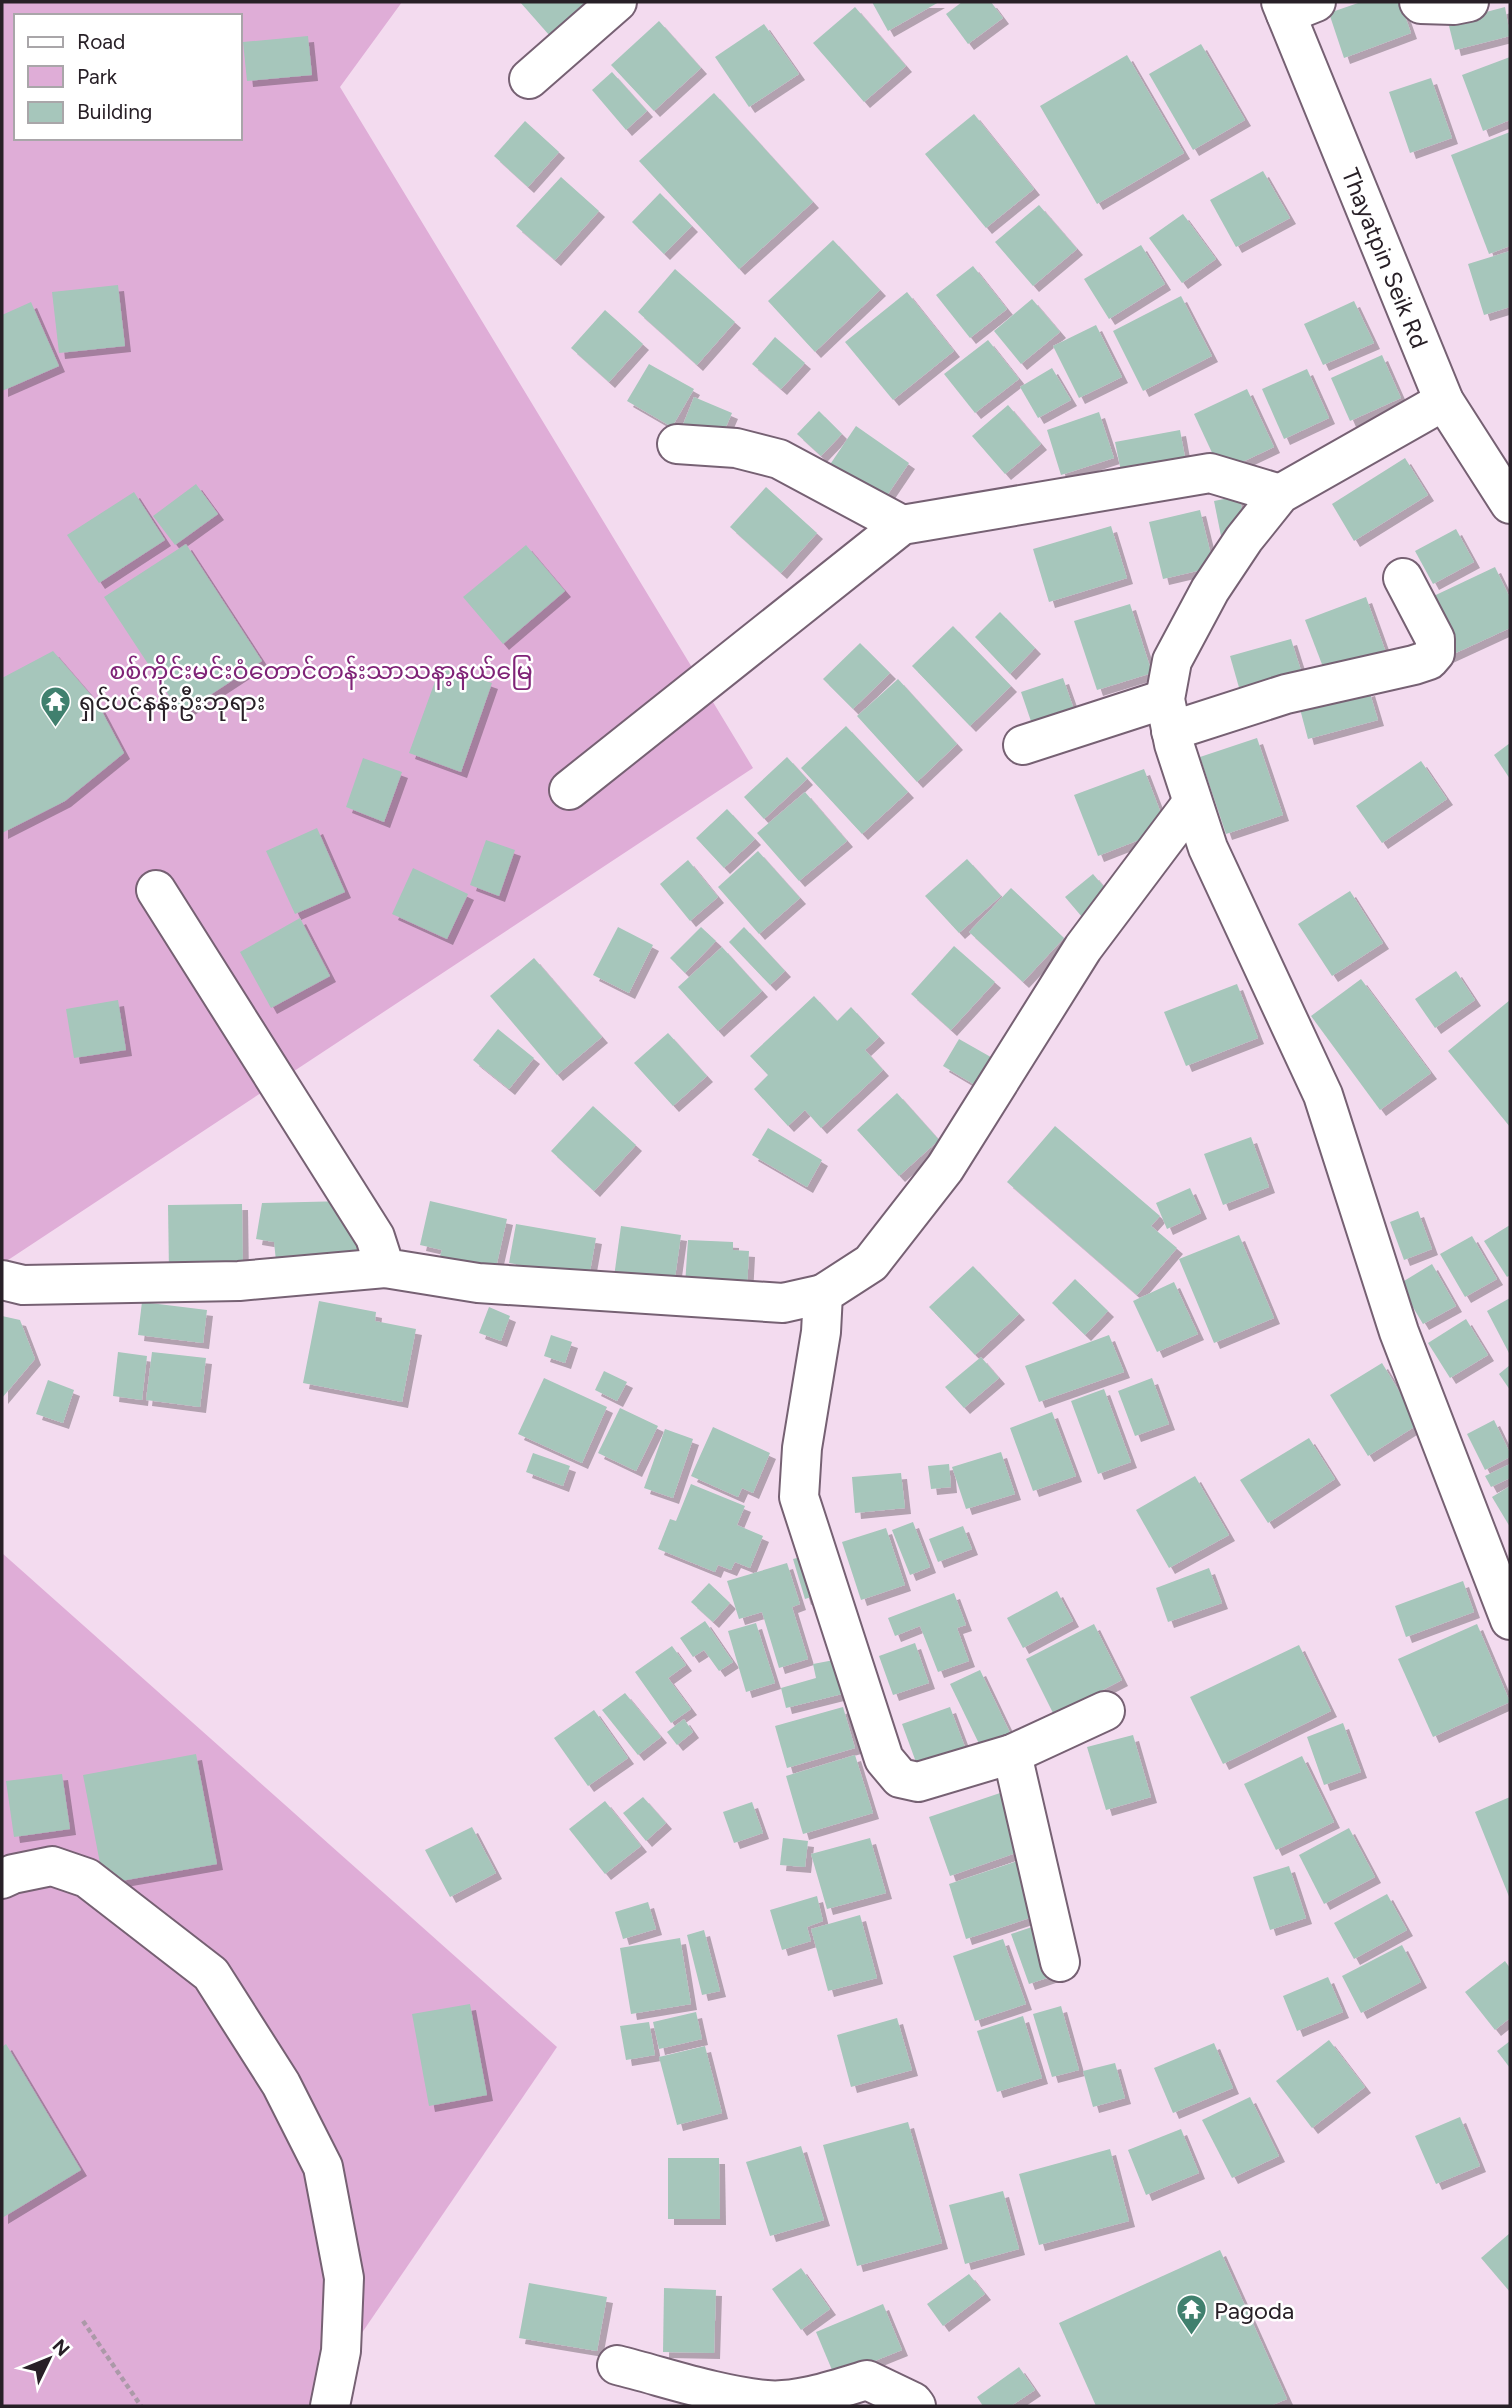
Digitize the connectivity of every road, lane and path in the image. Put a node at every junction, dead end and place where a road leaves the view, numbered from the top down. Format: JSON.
{"nodes":[{"id":1,"x":617,"y":2,"type":"edge"},
{"id":2,"x":1419,"y":2,"type":"edge"},
{"id":3,"x":1469,"y":2,"type":"edge"},
{"id":4,"x":1295,"y":6,"type":"edge"},
{"id":5,"x":529,"y":79,"type":"dead end"},
{"id":6,"x":1444,"y":401,"type":"junction"},
{"id":7,"x":677,"y":444,"type":"dead end"},
{"id":8,"x":1280,"y":494,"type":"junction"},
{"id":9,"x":1510,"y":504,"type":"edge"},
{"id":10,"x":902,"y":525,"type":"junction"},
{"id":11,"x":1403,"y":578,"type":"dead end"},
{"id":12,"x":1168,"y":715,"type":"junction"},
{"id":13,"x":1023,"y":746,"type":"dead end"},
{"id":14,"x":569,"y":790,"type":"dead end"},
{"id":15,"x":1192,"y":803,"type":"junction"},
{"id":16,"x":156,"y":890,"type":"dead end"},
{"id":17,"x":385,"y":1268,"type":"junction"},
{"id":18,"x":2,"y":1280,"type":"edge"},
{"id":19,"x":823,"y":1294,"type":"junction"},
{"id":20,"x":1510,"y":1620,"type":"edge"},
{"id":21,"x":1105,"y":1711,"type":"dead end"},
{"id":22,"x":1012,"y":1754,"type":"junction"},
{"id":23,"x":2,"y":1879,"type":"edge"},
{"id":24,"x":1060,"y":1962,"type":"dead end"},
{"id":25,"x":83,"y":2321,"type":"dead end"},
{"id":26,"x":617,"y":2365,"type":"dead end"},
{"id":27,"x":141,"y":2406,"type":"edge"},
{"id":28,"x":330,"y":2406,"type":"edge"},
{"id":29,"x":916,"y":2406,"type":"edge"}],
"edges":[{"from":1,"to":5,"type":"street"},
{"from":2,"to":3,"type":"street"},
{"from":4,"to":6,"type":"street","name":"Thayatpin Seik Rd"},
{"from":6,"to":8,"type":"street"},
{"from":6,"to":9,"type":"street","name":"Thayatpin Seik Rd"},
{"from":7,"to":10,"type":"street"},
{"from":8,"to":10,"type":"street"},
{"from":8,"to":12,"type":"street"},
{"from":10,"to":14,"type":"street"},
{"from":11,"to":12,"type":"street"},
{"from":12,"to":13,"type":"street"},
{"from":12,"to":15,"type":"street"},
{"from":15,"to":19,"type":"street"},
{"from":15,"to":20,"type":"street"},
{"from":16,"to":17,"type":"street"},
{"from":17,"to":18,"type":"street"},
{"from":17,"to":19,"type":"street"},
{"from":19,"to":22,"type":"street"},
{"from":21,"to":22,"type":"street"},
{"from":22,"to":24,"type":"street"},
{"from":23,"to":28,"type":"street"},
{"from":25,"to":27,"type":"path"},
{"from":26,"to":29,"type":"street"}]}
